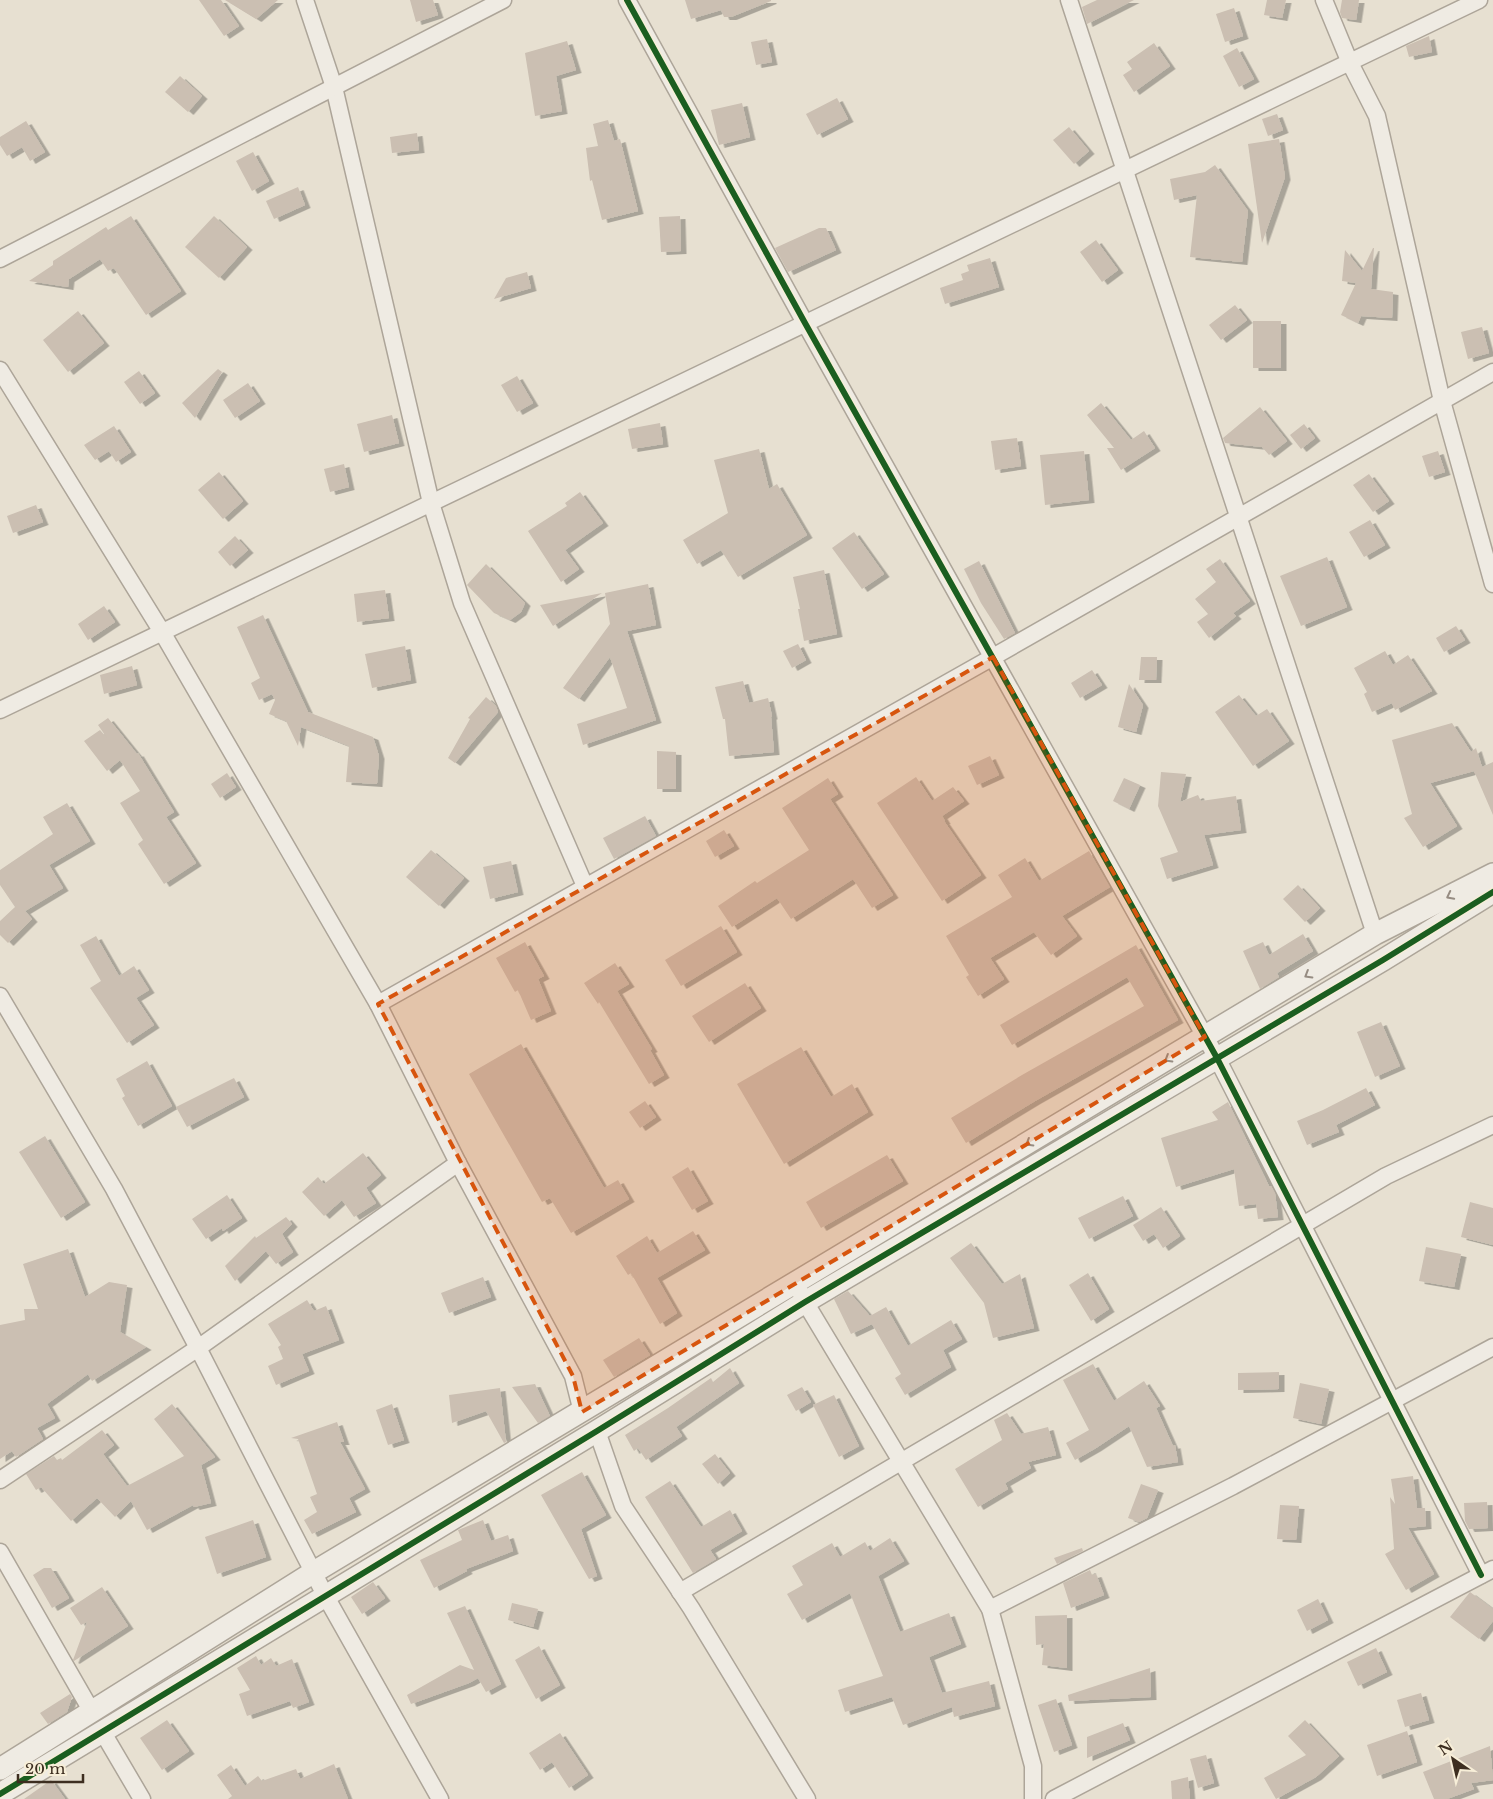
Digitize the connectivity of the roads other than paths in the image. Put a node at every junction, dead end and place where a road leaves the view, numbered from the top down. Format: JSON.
{"nodes":[{"id":1,"x":305,"y":0,"type":"edge"},
{"id":2,"x":503,"y":0,"type":"edge"},
{"id":3,"x":627,"y":0,"type":"edge"},
{"id":4,"x":1069,"y":0,"type":"edge"},
{"id":5,"x":1324,"y":0,"type":"edge"},
{"id":6,"x":1479,"y":0,"type":"edge"},
{"id":7,"x":1350,"y":63,"type":"junction"},
{"id":8,"x":334,"y":87,"type":"junction"},
{"id":9,"x":1125,"y":170,"type":"junction"},
{"id":10,"x":0,"y":259,"type":"edge"},
{"id":11,"x":805,"y":323,"type":"junction"},
{"id":12,"x":0,"y":370,"type":"edge"},
{"id":13,"x":1493,"y":372,"type":"edge"},
{"id":14,"x":1442,"y":401,"type":"junction"},
{"id":15,"x":431,"y":503,"type":"junction"},
{"id":16,"x":1238,"y":517,"type":"junction"},
{"id":17,"x":1493,"y":584,"type":"edge"},
{"id":18,"x":162,"y":632,"type":"junction"},
{"id":19,"x":993,"y":657,"type":"junction"},
{"id":20,"x":0,"y":710,"type":"edge"},
{"id":21,"x":1493,"y":874,"type":"edge"},
{"id":22,"x":585,"y":886,"type":"junction"},
{"id":23,"x":1493,"y":892,"type":"edge"},
{"id":24,"x":1375,"y":934,"type":"junction"},
{"id":25,"x":0,"y":996,"type":"edge"},
{"id":26,"x":378,"y":1004,"type":"junction"},
{"id":27,"x":1205,"y":1036,"type":"junction"},
{"id":28,"x":1217,"y":1058,"type":"junction"},
{"id":29,"x":1493,"y":1125,"type":"edge"},
{"id":30,"x":458,"y":1163,"type":"junction"},
{"id":31,"x":1304,"y":1225,"type":"junction"},
{"id":32,"x":800,"y":1293,"type":"junction"},
{"id":33,"x":198,"y":1348,"type":"junction"},
{"id":34,"x":1493,"y":1348,"type":"edge"},
{"id":35,"x":1393,"y":1401,"type":"junction"},
{"id":36,"x":582,"y":1412,"type":"junction"},
{"id":37,"x":597,"y":1431,"type":"junction"},
{"id":38,"x":901,"y":1462,"type":"junction"},
{"id":39,"x":0,"y":1480,"type":"edge"},
{"id":40,"x":0,"y":1552,"type":"edge"},
{"id":41,"x":314,"y":1572,"type":"junction"},
{"id":42,"x":1487,"y":1572,"type":"edge"},
{"id":43,"x":680,"y":1592,"type":"junction"},
{"id":44,"x":325,"y":1595,"type":"junction"},
{"id":45,"x":990,"y":1609,"type":"junction"},
{"id":46,"x":92,"y":1712,"type":"junction"},
{"id":47,"x":102,"y":1731,"type":"junction"},
{"id":48,"x":0,"y":1769,"type":"edge"},
{"id":49,"x":0,"y":1794,"type":"edge"},
{"id":50,"x":142,"y":1799,"type":"edge"},
{"id":51,"x":440,"y":1799,"type":"edge"},
{"id":52,"x":807,"y":1799,"type":"edge"},
{"id":53,"x":1033,"y":1799,"type":"edge"},
{"id":54,"x":1054,"y":1799,"type":"edge"}],
"edges":[{"from":1,"to":8,"type":"street"},
{"from":2,"to":8,"type":"street"},
{"from":3,"to":11,"type":"street"},
{"from":4,"to":9,"type":"street"},
{"from":5,"to":7,"type":"street"},
{"from":6,"to":7,"type":"street"},
{"from":7,"to":9,"type":"street"},
{"from":7,"to":14,"type":"street"},
{"from":8,"to":10,"type":"street"},
{"from":8,"to":15,"type":"street"},
{"from":9,"to":11,"type":"street"},
{"from":9,"to":16,"type":"street"},
{"from":11,"to":15,"type":"street"},
{"from":11,"to":19,"type":"street"},
{"from":12,"to":18,"type":"street"},
{"from":13,"to":14,"type":"street"},
{"from":14,"to":16,"type":"street"},
{"from":14,"to":17,"type":"street"},
{"from":15,"to":18,"type":"street"},
{"from":15,"to":22,"type":"street"},
{"from":16,"to":19,"type":"street"},
{"from":16,"to":24,"type":"street"},
{"from":18,"to":20,"type":"street"},
{"from":18,"to":26,"type":"street"},
{"from":19,"to":22,"type":"street"},
{"from":19,"to":27,"type":"street"},
{"from":21,"to":24,"type":"street","one_way":true},
{"from":22,"to":26,"type":"street"},
{"from":23,"to":28,"type":"street"},
{"from":24,"to":27,"type":"street","one_way":true},
{"from":25,"to":33,"type":"street"},
{"from":26,"to":30,"type":"street"},
{"from":27,"to":28,"type":"street"},
{"from":27,"to":32,"type":"street","one_way":true},
{"from":28,"to":31,"type":"street"},
{"from":28,"to":32,"type":"street"},
{"from":29,"to":31,"type":"street"},
{"from":30,"to":33,"type":"street"},
{"from":30,"to":36,"type":"street"},
{"from":31,"to":35,"type":"street"},
{"from":31,"to":38,"type":"street"},
{"from":32,"to":36,"type":"street"},
{"from":32,"to":37,"type":"street"},
{"from":32,"to":38,"type":"street"},
{"from":33,"to":39,"type":"street"},
{"from":33,"to":41,"type":"street"},
{"from":34,"to":35,"type":"street"},
{"from":35,"to":42,"type":"street"},
{"from":35,"to":45,"type":"street"},
{"from":36,"to":41,"type":"street"},
{"from":37,"to":43,"type":"street"},
{"from":37,"to":44,"type":"street"},
{"from":38,"to":43,"type":"street"},
{"from":38,"to":45,"type":"street"},
{"from":40,"to":46,"type":"street"},
{"from":41,"to":44,"type":"street"},
{"from":41,"to":46,"type":"street"},
{"from":42,"to":54,"type":"street"},
{"from":43,"to":52,"type":"street"},
{"from":44,"to":47,"type":"street"},
{"from":44,"to":51,"type":"street"},
{"from":45,"to":53,"type":"street"},
{"from":46,"to":48,"type":"street"},
{"from":47,"to":49,"type":"street"},
{"from":47,"to":50,"type":"street"}]}
